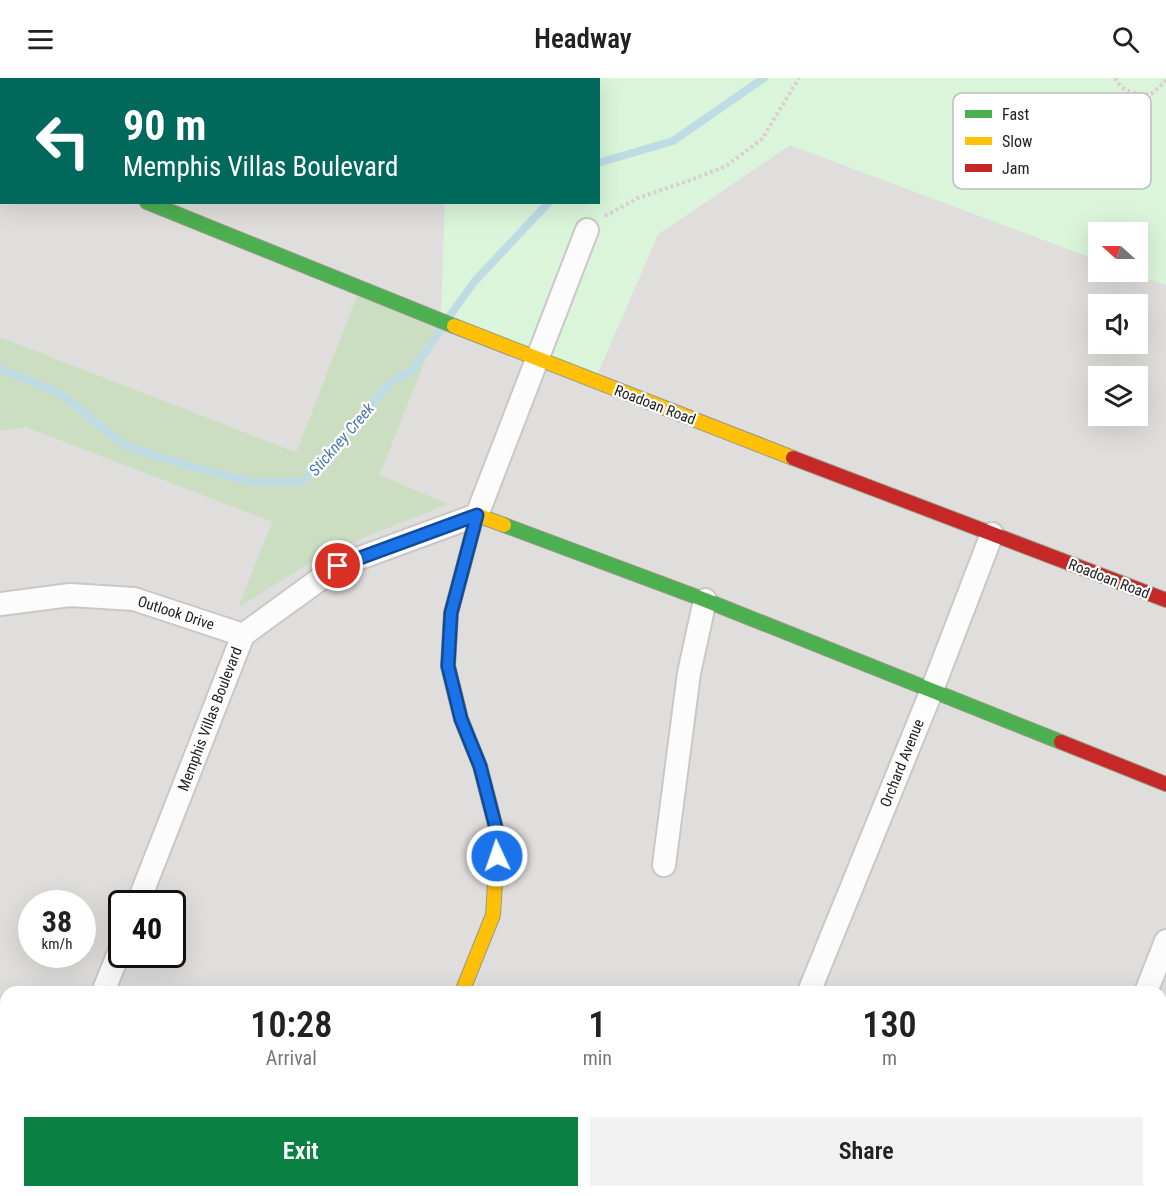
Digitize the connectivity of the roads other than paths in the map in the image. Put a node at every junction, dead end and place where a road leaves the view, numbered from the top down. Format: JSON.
{"nodes":[{"id":1,"x":152,"y":204,"type":"edge"},
{"id":2,"x":587,"y":230,"type":"road end"},
{"id":3,"x":537,"y":360,"type":"junction"},
{"id":4,"x":477,"y":515,"type":"junction"},
{"id":5,"x":992,"y":534,"type":"junction"},
{"id":6,"x":705,"y":600,"type":"junction"},
{"id":7,"x":1166,"y":600,"type":"edge"},
{"id":8,"x":0,"y":604,"type":"edge"},
{"id":9,"x":243,"y":635,"type":"junction"},
{"id":10,"x":932,"y":690,"type":"junction"},
{"id":11,"x":1166,"y":784,"type":"edge"},
{"id":12,"x":664,"y":865,"type":"dead end"},
{"id":13,"x":143,"y":890,"type":"edge"},
{"id":14,"x":1166,"y":941,"type":"edge"},
{"id":15,"x":113,"y":968,"type":"edge"},
{"id":16,"x":106,"y":986,"type":"edge"},
{"id":17,"x":464,"y":986,"type":"edge"},
{"id":18,"x":810,"y":986,"type":"edge"},
{"id":19,"x":1148,"y":986,"type":"edge"}],
"edges":[{"from":1,"to":3,"type":"street","name":"Roadoan Road"},
{"from":2,"to":3,"type":"street"},
{"from":3,"to":4,"type":"street"},
{"from":3,"to":5,"type":"street","name":"Roadoan Road"},
{"from":4,"to":6,"type":"street"},
{"from":4,"to":9,"type":"street","name":"Memphis Villas Boulevard"},
{"from":4,"to":17,"type":"street"},
{"from":5,"to":7,"type":"street","name":"Roadoan Road"},
{"from":5,"to":10,"type":"street","name":"Orchard Avenue"},
{"from":6,"to":10,"type":"street"},
{"from":6,"to":12,"type":"street"},
{"from":8,"to":9,"type":"street","name":"Outlook Drive"},
{"from":9,"to":13,"type":"street","name":"Memphis Villas Boulevard"},
{"from":10,"to":11,"type":"street"},
{"from":10,"to":18,"type":"street","name":"Orchard Avenue"},
{"from":14,"to":19,"type":"street"},
{"from":15,"to":16,"type":"street"}]}
